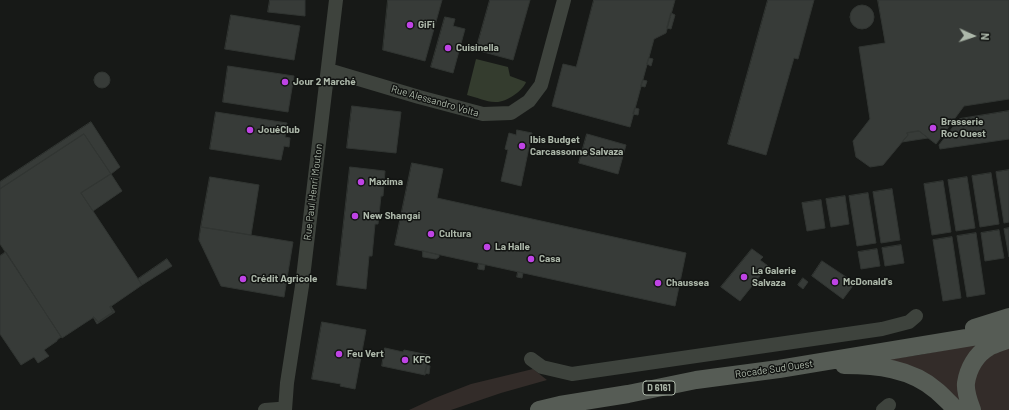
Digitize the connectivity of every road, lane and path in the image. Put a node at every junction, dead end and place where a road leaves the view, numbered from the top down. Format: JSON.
{"nodes":[{"id":1,"x":336,"y":0,"type":"edge"},
{"id":2,"x":564,"y":0,"type":"edge"},
{"id":3,"x":328,"y":71,"type":"junction"},
{"id":4,"x":916,"y":316,"type":"dead end"},
{"id":5,"x":1009,"y":316,"type":"edge"},
{"id":6,"x":1009,"y":331,"type":"edge"},
{"id":7,"x":1009,"y":339,"type":"edge"},
{"id":8,"x":938,"y":343,"type":"junction"},
{"id":9,"x":531,"y":360,"type":"dead end"},
{"id":10,"x":779,"y":369,"type":"junction"},
{"id":11,"x":278,"y":410,"type":"edge"},
{"id":12,"x":539,"y":410,"type":"edge"},
{"id":13,"x":957,"y":410,"type":"edge"},
{"id":14,"x":972,"y":410,"type":"edge"}],
"edges":[{"from":1,"to":3,"type":"street","name":"Rue Paul Henri Mouton"},
{"from":2,"to":3,"type":"street","name":"Rue Alessandro Volta"},
{"from":3,"to":11,"type":"street","name":"Rue Paul Henri Mouton"},
{"from":4,"to":9,"type":"street"},
{"from":5,"to":8,"type":"main road"},
{"from":6,"to":8,"type":"main road","name":"Rocade Sud Ouest","number":"D 6161"},
{"from":7,"to":14,"type":"main road"},
{"from":8,"to":10,"type":"main road","name":"Rocade Sud Ouest","number":"D 6161"},
{"from":10,"to":12,"type":"main road","name":"Rocade Sud Ouest","number":"D 6161"},
{"from":10,"to":13,"type":"main road"}]}
